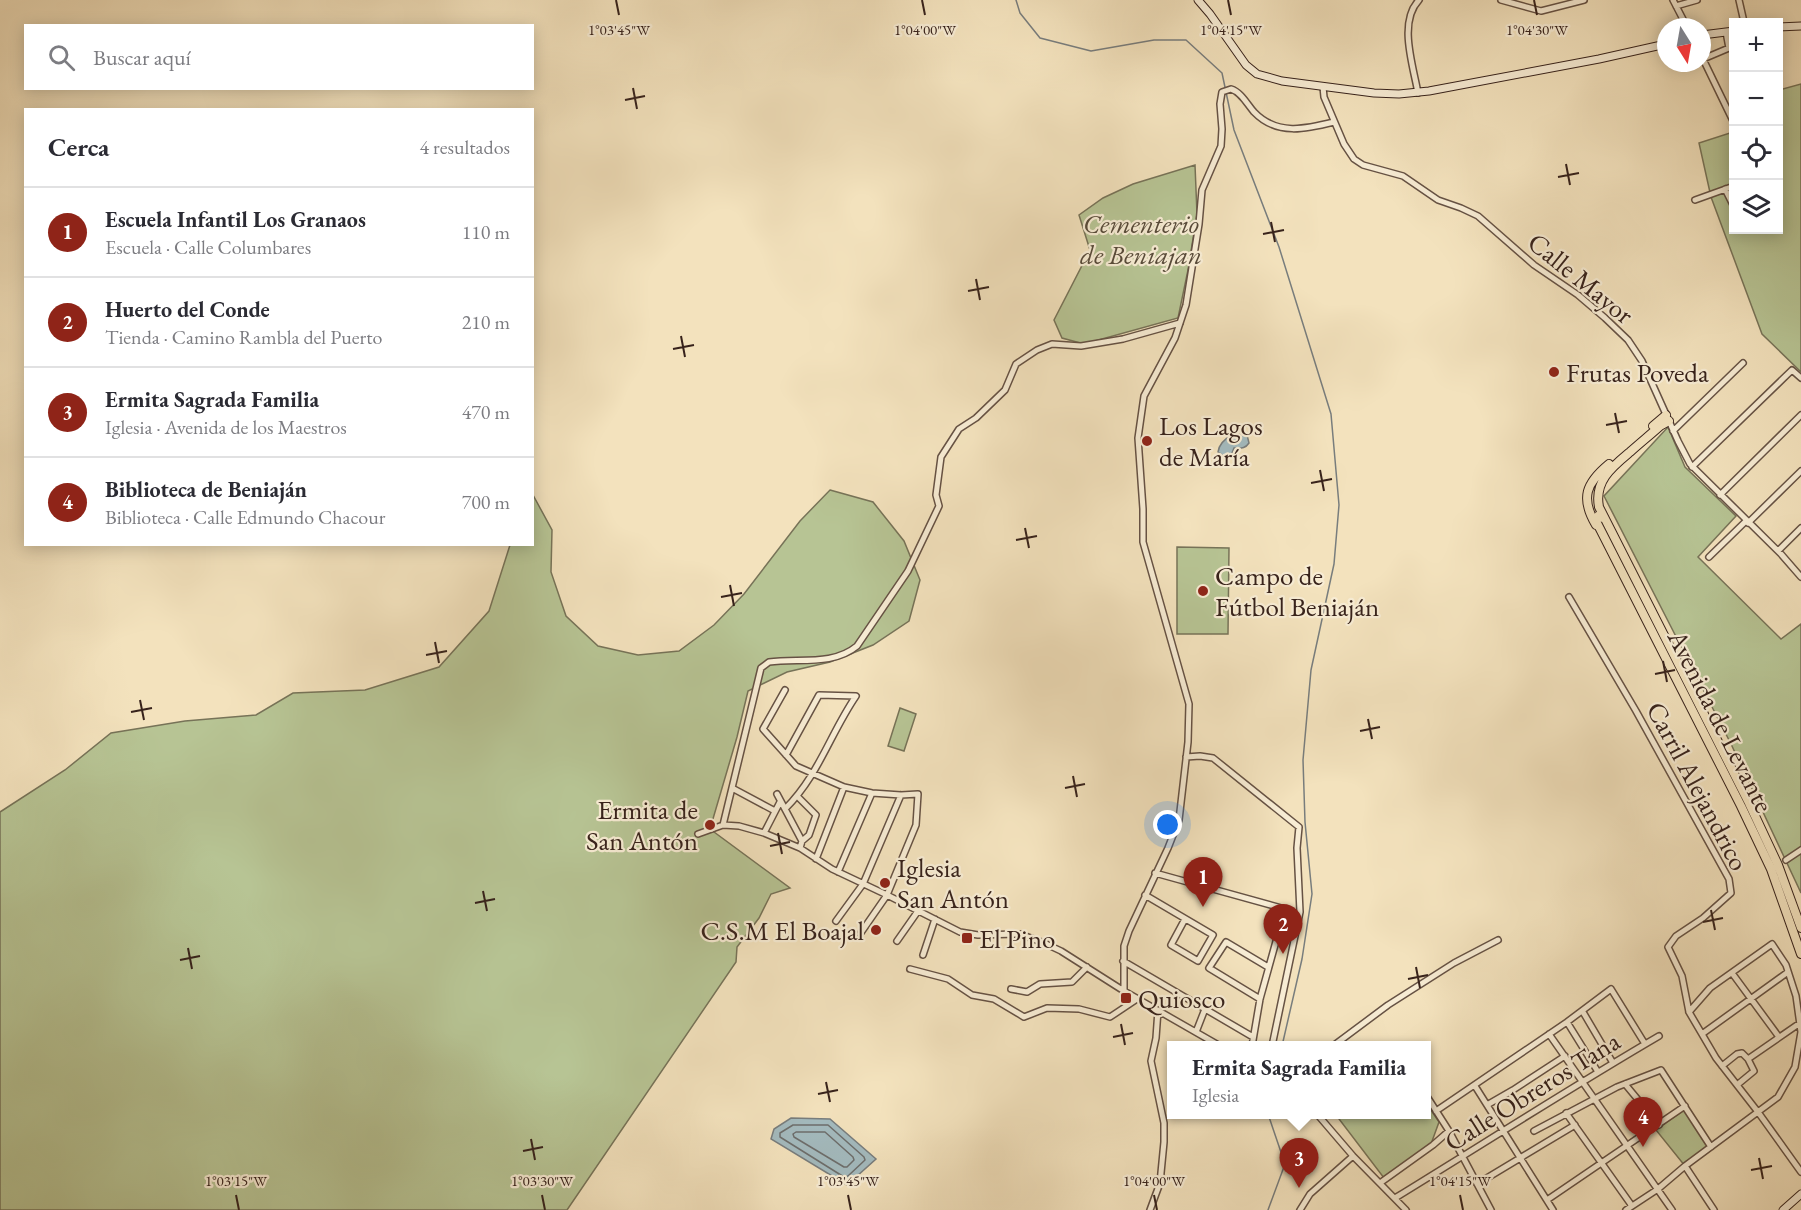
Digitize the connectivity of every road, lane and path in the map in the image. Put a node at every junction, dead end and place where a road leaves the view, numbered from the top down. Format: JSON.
{"nodes":[{"id":1,"x":1198,"y":0,"type":"edge"},
{"id":2,"x":1419,"y":0,"type":"edge"},
{"id":3,"x":1501,"y":0,"type":"edge"},
{"id":4,"x":1584,"y":0,"type":"edge"},
{"id":5,"x":1697,"y":0,"type":"edge"},
{"id":6,"x":1740,"y":0,"type":"edge"},
{"id":7,"x":1674,"y":3,"type":"edge"},
{"id":8,"x":1682,"y":18,"type":"edge"},
{"id":9,"x":1743,"y":18,"type":"edge"},
{"id":10,"x":1801,"y":26,"type":"edge"},
{"id":11,"x":1783,"y":27,"type":"edge"},
{"id":12,"x":1729,"y":32,"type":"edge"},
{"id":13,"x":1711,"y":34,"type":"edge"},
{"id":14,"x":1657,"y":46,"type":"edge"},
{"id":15,"x":1729,"y":48,"type":"edge"},
{"id":16,"x":1711,"y":55,"type":"edge"},
{"id":17,"x":1709,"y":72,"type":"edge"},
{"id":18,"x":1323,"y":87,"type":"junction"},
{"id":19,"x":1418,"y":93,"type":"junction"},
{"id":20,"x":1729,"y":113,"type":"edge"},
{"id":21,"x":1334,"y":122,"type":"junction"},
{"id":22,"x":1729,"y":188,"type":"edge"},
{"id":23,"x":1725,"y":189,"type":"junction"},
{"id":24,"x":1729,"y":197,"type":"edge"},
{"id":25,"x":1695,"y":200,"type":"dead end"},
{"id":26,"x":1180,"y":322,"type":"junction"},
{"id":27,"x":1743,"y":363,"type":"dead end"},
{"id":28,"x":1801,"y":378,"type":"edge"},
{"id":29,"x":1801,"y":415,"type":"edge"},
{"id":30,"x":1667,"y":418,"type":"junction"},
{"id":31,"x":1673,"y":431,"type":"junction"},
{"id":32,"x":1692,"y":467,"type":"junction"},
{"id":33,"x":1801,"y":471,"type":"edge"},
{"id":34,"x":1720,"y":495,"type":"junction"},
{"id":35,"x":1603,"y":518,"type":"junction"},
{"id":36,"x":1747,"y":522,"type":"junction"},
{"id":37,"x":1801,"y":528,"type":"edge"},
{"id":38,"x":1607,"y":543,"type":"junction"},
{"id":39,"x":1778,"y":551,"type":"junction"},
{"id":40,"x":1709,"y":557,"type":"dead end"},
{"id":41,"x":1801,"y":577,"type":"edge"},
{"id":42,"x":1569,"y":597,"type":"dead end"},
{"id":43,"x":785,"y":690,"type":"dead end"},
{"id":44,"x":786,"y":755,"type":"junction"},
{"id":45,"x":1186,"y":757,"type":"junction"},
{"id":46,"x":814,"y":773,"type":"junction"},
{"id":47,"x":844,"y":787,"type":"junction"},
{"id":48,"x":732,"y":788,"type":"junction"},
{"id":49,"x":872,"y":793,"type":"junction"},
{"id":50,"x":777,"y":794,"type":"dead end"},
{"id":51,"x":901,"y":795,"type":"junction"},
{"id":52,"x":797,"y":796,"type":"junction"},
{"id":53,"x":780,"y":802,"type":"junction"},
{"id":54,"x":784,"y":809,"type":"junction"},
{"id":55,"x":775,"y":811,"type":"junction"},
{"id":56,"x":723,"y":825,"type":"junction"},
{"id":57,"x":764,"y":833,"type":"junction"},
{"id":58,"x":698,"y":834,"type":"dead end"},
{"id":59,"x":802,"y":841,"type":"junction"},
{"id":60,"x":800,"y":848,"type":"junction"},
{"id":61,"x":1801,"y":850,"type":"edge"},
{"id":62,"x":816,"y":859,"type":"junction"},
{"id":63,"x":1786,"y":860,"type":"dead end"},
{"id":64,"x":838,"y":872,"type":"junction"},
{"id":65,"x":1155,"y":873,"type":"junction"},
{"id":66,"x":863,"y":884,"type":"junction"},
{"id":67,"x":887,"y":895,"type":"junction"},
{"id":68,"x":1145,"y":895,"type":"junction"},
{"id":69,"x":918,"y":911,"type":"junction"},
{"id":70,"x":935,"y":919,"type":"junction"},
{"id":71,"x":1185,"y":919,"type":"junction"},
{"id":72,"x":836,"y":921,"type":"dead end"},
{"id":73,"x":1801,"y":928,"type":"edge"},
{"id":74,"x":860,"y":934,"type":"dead end"},
{"id":75,"x":897,"y":940,"type":"dead end"},
{"id":76,"x":1498,"y":940,"type":"dead end"},
{"id":77,"x":1801,"y":954,"type":"edge"},
{"id":78,"x":923,"y":955,"type":"dead end"},
{"id":79,"x":1123,"y":961,"type":"junction"},
{"id":80,"x":1087,"y":967,"type":"junction"},
{"id":81,"x":1268,"y":968,"type":"junction"},
{"id":82,"x":910,"y":969,"type":"dead end"},
{"id":83,"x":1788,"y":972,"type":"junction"},
{"id":84,"x":1731,"y":973,"type":"junction"},
{"id":85,"x":1011,"y":989,"type":"dead end"},
{"id":86,"x":1124,"y":991,"type":"junction"},
{"id":87,"x":1751,"y":998,"type":"junction"},
{"id":88,"x":1137,"y":999,"type":"junction"},
{"id":89,"x":1260,"y":999,"type":"junction"},
{"id":90,"x":1205,"y":1009,"type":"junction"},
{"id":91,"x":1158,"y":1010,"type":"junction"},
{"id":92,"x":1582,"y":1012,"type":"junction"},
{"id":93,"x":1689,"y":1012,"type":"junction"},
{"id":94,"x":1567,"y":1022,"type":"junction"},
{"id":95,"x":1800,"y":1023,"type":"edge"},
{"id":96,"x":1196,"y":1032,"type":"junction"},
{"id":97,"x":1549,"y":1034,"type":"junction"},
{"id":98,"x":1702,"y":1034,"type":"junction"},
{"id":99,"x":1659,"y":1036,"type":"dead end"},
{"id":100,"x":1253,"y":1037,"type":"junction"},
{"id":101,"x":1779,"y":1037,"type":"junction"},
{"id":102,"x":1211,"y":1041,"type":"edge"},
{"id":103,"x":1253,"y":1041,"type":"edge"},
{"id":104,"x":1273,"y":1041,"type":"edge"},
{"id":105,"x":1340,"y":1041,"type":"edge"},
{"id":106,"x":1646,"y":1044,"type":"junction"},
{"id":107,"x":1565,"y":1056,"type":"junction"},
{"id":108,"x":1748,"y":1059,"type":"junction"},
{"id":109,"x":1612,"y":1063,"type":"junction"},
{"id":110,"x":1722,"y":1066,"type":"junction"},
{"id":111,"x":1598,"y":1072,"type":"junction"},
{"id":112,"x":1582,"y":1081,"type":"junction"},
{"id":113,"x":1625,"y":1084,"type":"junction"},
{"id":114,"x":1737,"y":1085,"type":"junction"},
{"id":115,"x":1474,"y":1086,"type":"junction"},
{"id":116,"x":1594,"y":1100,"type":"junction"},
{"id":117,"x":1431,"y":1103,"type":"edge"},
{"id":118,"x":1487,"y":1105,"type":"junction"},
{"id":119,"x":1685,"y":1106,"type":"junction"},
{"id":120,"x":1436,"y":1111,"type":"junction"},
{"id":121,"x":1758,"y":1112,"type":"junction"},
{"id":122,"x":1566,"y":1113,"type":"junction"},
{"id":123,"x":1321,"y":1119,"type":"edge"},
{"id":124,"x":1575,"y":1125,"type":"junction"},
{"id":125,"x":1659,"y":1125,"type":"junction"},
{"id":126,"x":1449,"y":1131,"type":"junction"},
{"id":127,"x":1534,"y":1131,"type":"dead end"},
{"id":128,"x":1504,"y":1132,"type":"junction"},
{"id":129,"x":1627,"y":1146,"type":"junction"},
{"id":130,"x":1711,"y":1147,"type":"junction"},
{"id":131,"x":1353,"y":1156,"type":"junction"},
{"id":132,"x":1462,"y":1157,"type":"junction"},
{"id":133,"x":1520,"y":1158,"type":"junction"},
{"id":134,"x":1602,"y":1164,"type":"junction"},
{"id":135,"x":1684,"y":1166,"type":"junction"},
{"id":136,"x":1801,"y":1172,"type":"edge"},
{"id":137,"x":1380,"y":1183,"type":"junction"},
{"id":138,"x":1477,"y":1184,"type":"junction"},
{"id":139,"x":1658,"y":1189,"type":"junction"},
{"id":140,"x":1801,"y":1194,"type":"edge"},
{"id":141,"x":1395,"y":1198,"type":"junction"},
{"id":142,"x":1546,"y":1200,"type":"junction"},
{"id":143,"x":1629,"y":1208,"type":"edge"},
{"id":144,"x":1150,"y":1210,"type":"edge"},
{"id":145,"x":1300,"y":1210,"type":"edge"},
{"id":146,"x":1406,"y":1210,"type":"edge"},
{"id":147,"x":1491,"y":1210,"type":"edge"},
{"id":148,"x":1553,"y":1210,"type":"edge"},
{"id":149,"x":1672,"y":1210,"type":"edge"},
{"id":150,"x":1714,"y":1210,"type":"edge"},
{"id":151,"x":1783,"y":1210,"type":"edge"}],
"edges":[{"from":1,"to":18,"type":"main road"},
{"from":2,"to":19,"type":"street"},
{"from":3,"to":4,"type":"street"},
{"from":5,"to":7,"type":"street"},
{"from":6,"to":9,"type":"street"},
{"from":7,"to":8,"type":"street"},
{"from":10,"to":11,"type":"main road"},
{"from":12,"to":13,"type":"main road"},
{"from":14,"to":19,"type":"main road"},
{"from":15,"to":16,"type":"street"},
{"from":17,"to":20,"type":"street"},
{"from":18,"to":19,"type":"main road"},
{"from":18,"to":21,"type":"street","name":"Calle Mayor"},
{"from":21,"to":26,"type":"street"},
{"from":21,"to":30,"type":"street","name":"Calle Mayor"},
{"from":22,"to":23,"type":"street"},
{"from":23,"to":24,"type":"street"},
{"from":23,"to":25,"type":"street"},
{"from":26,"to":45,"type":"street"},
{"from":26,"to":48,"type":"street"},
{"from":27,"to":31,"type":"street"},
{"from":28,"to":32,"type":"street"},
{"from":29,"to":34,"type":"street"},
{"from":30,"to":31,"type":"street","name":"Calle Mayor"},
{"from":30,"to":35,"type":"main road","name":"Avenida de Levante"},
{"from":30,"to":38,"type":"main road","name":"Avenida de Levante"},
{"from":31,"to":32,"type":"street","name":"Calle Mayor"},
{"from":32,"to":34,"type":"street","name":"Calle Mayor"},
{"from":33,"to":36,"type":"street"},
{"from":34,"to":36,"type":"street","name":"Calle Mayor"},
{"from":35,"to":38,"type":"main road","name":"Avenida de Levante"},
{"from":35,"to":73,"type":"main road","name":"Avenida de Levante"},
{"from":36,"to":39,"type":"street","name":"Calle Mayor"},
{"from":36,"to":40,"type":"street"},
{"from":37,"to":39,"type":"street"},
{"from":38,"to":77,"type":"main road","name":"Avenida de Levante"},
{"from":39,"to":41,"type":"street","name":"Calle Mayor"},
{"from":42,"to":93,"type":"street","name":"Carril Alejandrico"},
{"from":43,"to":44,"type":"street"},
{"from":44,"to":46,"type":"street"},
{"from":44,"to":46,"type":"street"},
{"from":45,"to":65,"type":"street"},
{"from":45,"to":104,"type":"street"},
{"from":46,"to":47,"type":"street"},
{"from":46,"to":52,"type":"street"},
{"from":47,"to":49,"type":"street"},
{"from":47,"to":62,"type":"street"},
{"from":48,"to":55,"type":"street"},
{"from":48,"to":56,"type":"street"},
{"from":49,"to":51,"type":"street"},
{"from":49,"to":64,"type":"street"},
{"from":50,"to":53,"type":"street"},
{"from":51,"to":66,"type":"street"},
{"from":51,"to":67,"type":"street"},
{"from":52,"to":54,"type":"street"},
{"from":52,"to":59,"type":"street"},
{"from":53,"to":54,"type":"street"},
{"from":53,"to":55,"type":"street"},
{"from":54,"to":59,"type":"street"},
{"from":55,"to":57,"type":"street"},
{"from":56,"to":57,"type":"street"},
{"from":56,"to":58,"type":"street"},
{"from":57,"to":60,"type":"street"},
{"from":59,"to":60,"type":"street"},
{"from":60,"to":62,"type":"street"},
{"from":61,"to":63,"type":"street"},
{"from":62,"to":64,"type":"street"},
{"from":64,"to":66,"type":"street"},
{"from":65,"to":68,"type":"street"},
{"from":65,"to":81,"type":"street"},
{"from":66,"to":67,"type":"street"},
{"from":66,"to":72,"type":"street"},
{"from":67,"to":69,"type":"street"},
{"from":67,"to":74,"type":"street"},
{"from":68,"to":71,"type":"street"},
{"from":68,"to":79,"type":"street"},
{"from":69,"to":70,"type":"street"},
{"from":69,"to":75,"type":"street"},
{"from":70,"to":78,"type":"street"},
{"from":70,"to":80,"type":"street"},
{"from":71,"to":71,"type":"street"},
{"from":76,"to":105,"type":"street"},
{"from":79,"to":86,"type":"street"},
{"from":79,"to":90,"type":"street"},
{"from":80,"to":85,"type":"street"},
{"from":80,"to":86,"type":"street"},
{"from":81,"to":89,"type":"street"},
{"from":81,"to":89,"type":"street"},
{"from":82,"to":88,"type":"street"},
{"from":83,"to":84,"type":"street"},
{"from":83,"to":87,"type":"street"},
{"from":83,"to":95,"type":"street"},
{"from":84,"to":87,"type":"street"},
{"from":84,"to":93,"type":"street"},
{"from":86,"to":88,"type":"street"},
{"from":87,"to":98,"type":"street"},
{"from":87,"to":101,"type":"street"},
{"from":88,"to":91,"type":"street"},
{"from":89,"to":100,"type":"street"},
{"from":90,"to":96,"type":"street"},
{"from":90,"to":100,"type":"street"},
{"from":91,"to":96,"type":"street"},
{"from":91,"to":144,"type":"street"},
{"from":92,"to":94,"type":"street"},
{"from":92,"to":106,"type":"street"},
{"from":92,"to":109,"type":"street"},
{"from":93,"to":98,"type":"street"},
{"from":94,"to":97,"type":"street"},
{"from":94,"to":111,"type":"street"},
{"from":95,"to":101,"type":"street"},
{"from":95,"to":121,"type":"street"},
{"from":96,"to":102,"type":"street"},
{"from":97,"to":107,"type":"street"},
{"from":97,"to":115,"type":"street"},
{"from":98,"to":110,"type":"street"},
{"from":99,"to":106,"type":"street","name":"Calle Obreros Tana"},
{"from":100,"to":103,"type":"street"},
{"from":101,"to":108,"type":"street"},
{"from":106,"to":109,"type":"street","name":"Calle Obreros Tana"},
{"from":107,"to":112,"type":"street"},
{"from":107,"to":118,"type":"street"},
{"from":108,"to":110,"type":"street"},
{"from":108,"to":114,"type":"street"},
{"from":109,"to":111,"type":"street","name":"Calle Obreros Tana"},
{"from":110,"to":114,"type":"street"},
{"from":111,"to":112,"type":"street","name":"Calle Obreros Tana"},
{"from":112,"to":116,"type":"street"},
{"from":112,"to":128,"type":"street","name":"Calle Obreros Tana"},
{"from":113,"to":116,"type":"street"},
{"from":113,"to":119,"type":"street"},
{"from":113,"to":125,"type":"street"},
{"from":114,"to":121,"type":"street"},
{"from":115,"to":118,"type":"street"},
{"from":115,"to":120,"type":"street"},
{"from":116,"to":122,"type":"street"},
{"from":116,"to":129,"type":"street"},
{"from":117,"to":120,"type":"street"},
{"from":118,"to":128,"type":"street"},
{"from":119,"to":125,"type":"street"},
{"from":119,"to":130,"type":"street"},
{"from":120,"to":126,"type":"street"},
{"from":121,"to":130,"type":"street"},
{"from":121,"to":136,"type":"street"},
{"from":122,"to":124,"type":"street"},
{"from":122,"to":127,"type":"street"},
{"from":123,"to":131,"type":"street"},
{"from":124,"to":133,"type":"street"},
{"from":124,"to":134,"type":"street"},
{"from":125,"to":129,"type":"street"},
{"from":126,"to":132,"type":"street"},
{"from":126,"to":137,"type":"street"},
{"from":128,"to":132,"type":"street","name":"Calle Obreros Tana"},
{"from":128,"to":133,"type":"street"},
{"from":129,"to":134,"type":"street"},
{"from":129,"to":139,"type":"street"},
{"from":130,"to":135,"type":"street"},
{"from":131,"to":137,"type":"street"},
{"from":131,"to":145,"type":"street"},
{"from":132,"to":138,"type":"street"},
{"from":132,"to":141,"type":"street","name":"Calle Obreros Tana"},
{"from":133,"to":138,"type":"street"},
{"from":133,"to":142,"type":"street"},
{"from":134,"to":142,"type":"street"},
{"from":134,"to":143,"type":"street"},
{"from":135,"to":139,"type":"street"},
{"from":135,"to":150,"type":"street"},
{"from":137,"to":141,"type":"street"},
{"from":138,"to":147,"type":"street"},
{"from":139,"to":143,"type":"street"},
{"from":139,"to":149,"type":"street"},
{"from":140,"to":151,"type":"main road"},
{"from":141,"to":146,"type":"street"},
{"from":142,"to":148,"type":"street"}]}
